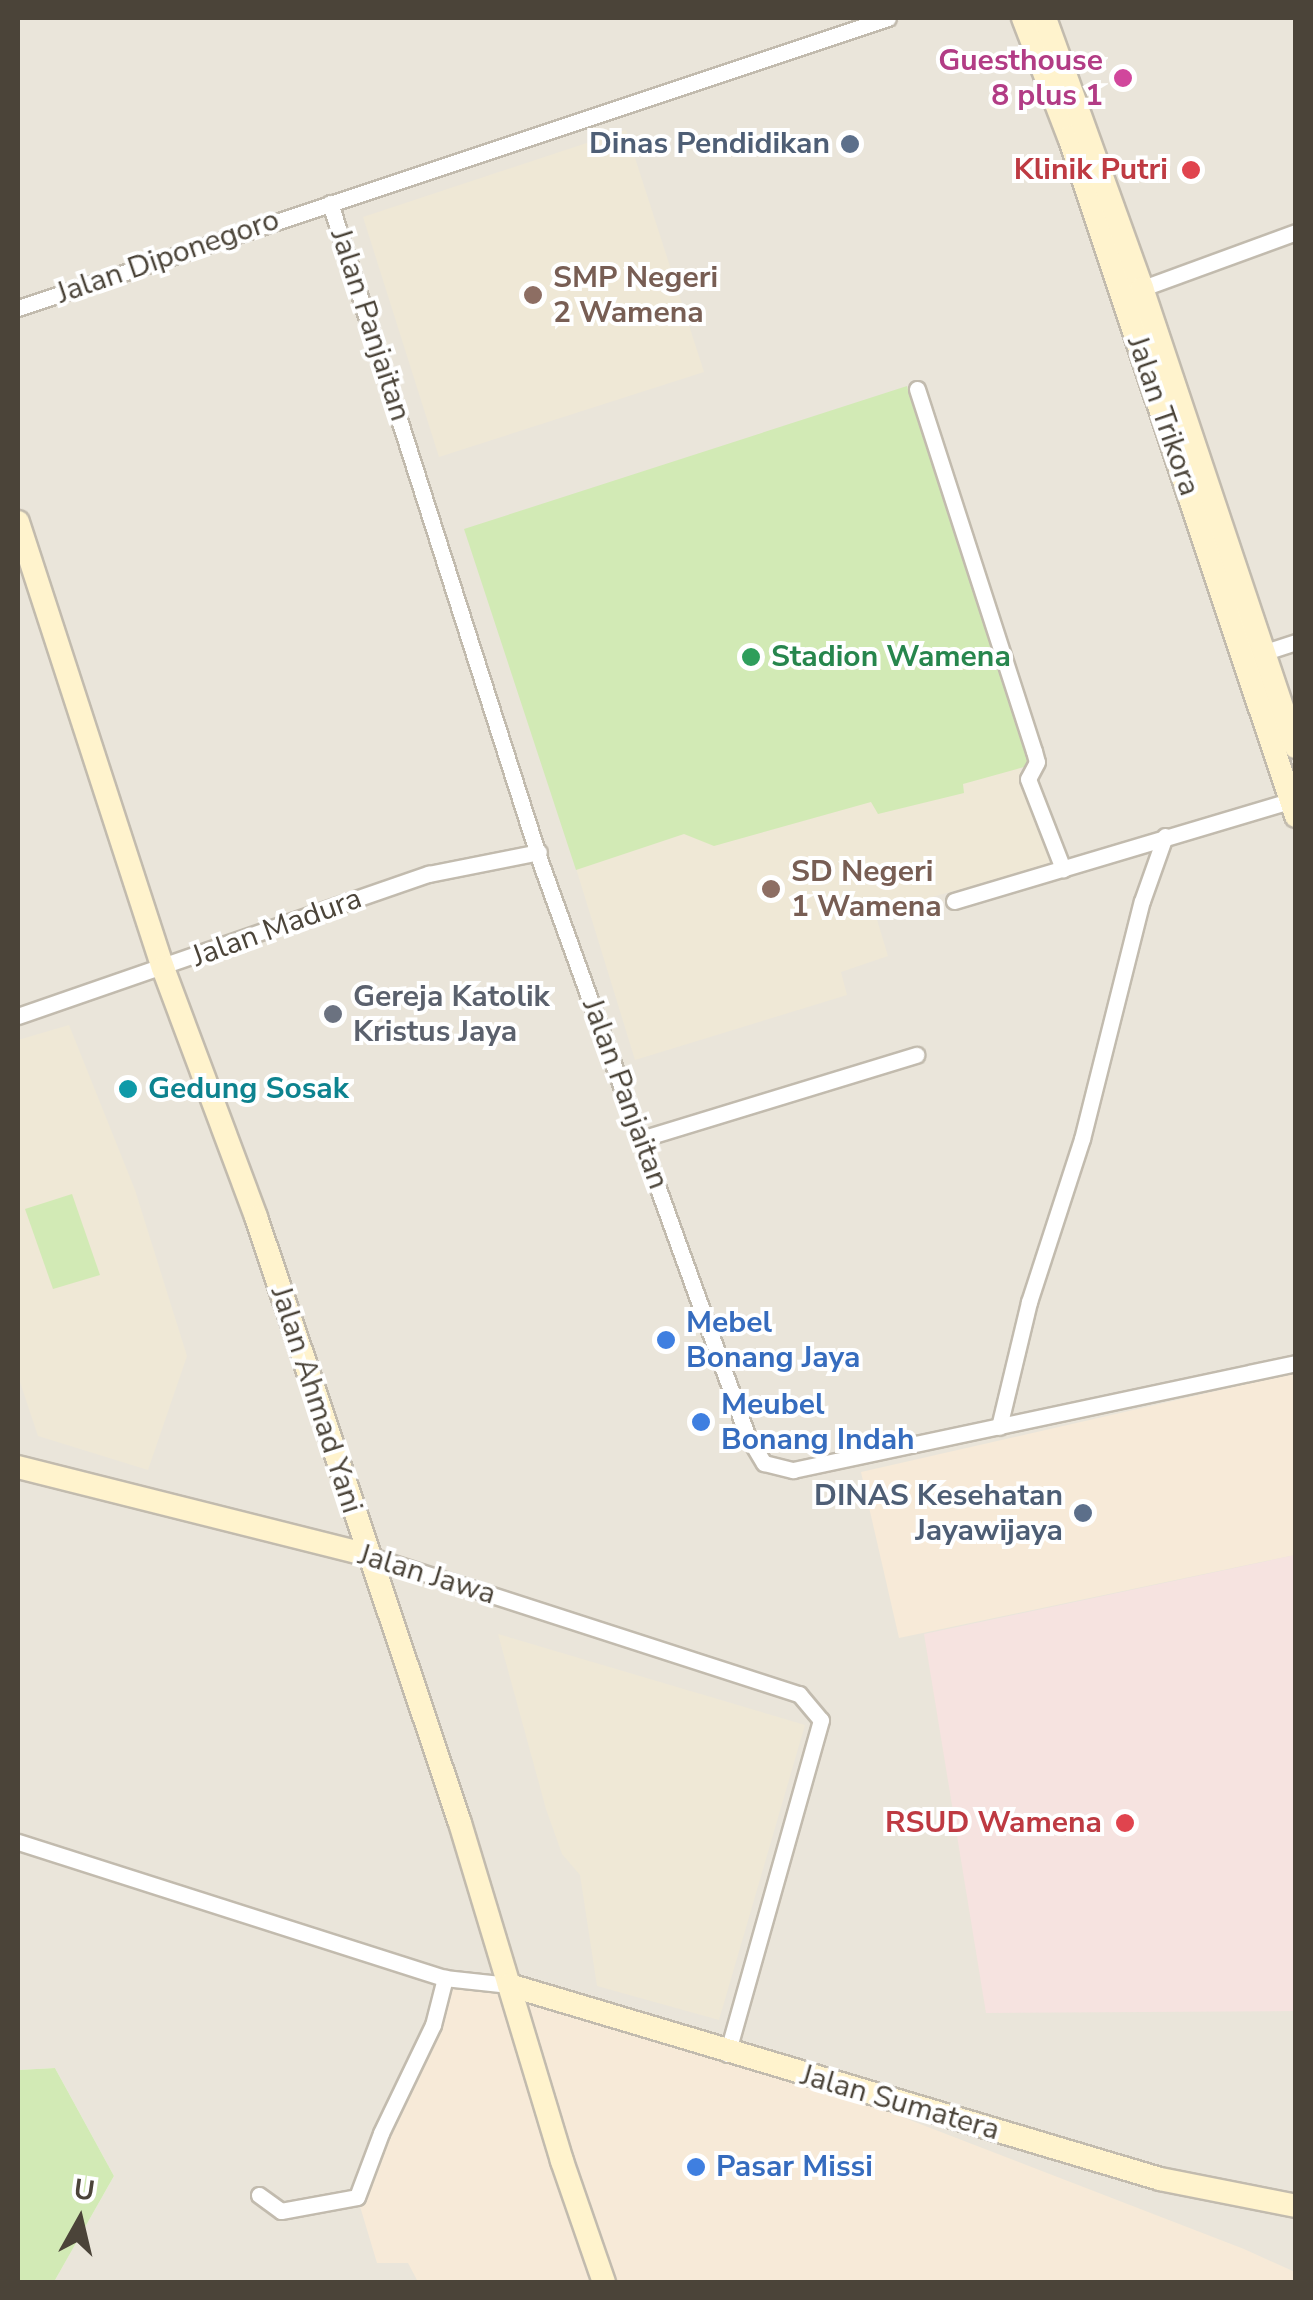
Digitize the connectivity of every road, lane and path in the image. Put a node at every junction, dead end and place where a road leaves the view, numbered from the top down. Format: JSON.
{"nodes":[{"id":1,"x":888,"y":18,"type":"edge"},
{"id":2,"x":1024,"y":18,"type":"edge"},
{"id":3,"x":1045,"y":18,"type":"edge"},
{"id":4,"x":330,"y":202,"type":"junction"},
{"id":5,"x":1296,"y":232,"type":"edge"},
{"id":6,"x":1132,"y":292,"type":"junction"},
{"id":7,"x":18,"y":308,"type":"edge"},
{"id":8,"x":917,"y":389,"type":"dead end"},
{"id":9,"x":18,"y":522,"type":"edge"},
{"id":10,"x":1296,"y":642,"type":"edge"},
{"id":11,"x":1255,"y":656,"type":"junction"},
{"id":12,"x":1296,"y":747,"type":"edge"},
{"id":13,"x":1294,"y":805,"type":"edge"},
{"id":14,"x":1165,"y":836,"type":"junction"},
{"id":15,"x":539,"y":852,"type":"junction"},
{"id":16,"x":1063,"y":869,"type":"junction"},
{"id":17,"x":954,"y":901,"type":"dead end"},
{"id":18,"x":163,"y":968,"type":"junction"},
{"id":19,"x":18,"y":1016,"type":"edge"},
{"id":20,"x":916,"y":1054,"type":"dead end"},
{"id":21,"x":642,"y":1139,"type":"junction"},
{"id":22,"x":1296,"y":1363,"type":"edge"},
{"id":23,"x":999,"y":1427,"type":"junction"},
{"id":24,"x":18,"y":1467,"type":"edge"},
{"id":25,"x":368,"y":1555,"type":"junction"},
{"id":26,"x":18,"y":1842,"type":"edge"},
{"id":27,"x":445,"y":1978,"type":"junction"},
{"id":28,"x":509,"y":1985,"type":"junction"},
{"id":29,"x":728,"y":2054,"type":"junction"},
{"id":30,"x":259,"y":2196,"type":"dead end"},
{"id":31,"x":1296,"y":2206,"type":"edge"},
{"id":32,"x":604,"y":2282,"type":"edge"}],
"edges":[{"from":1,"to":4,"type":"street","name":"Jalan Diponegoro"},
{"from":2,"to":6,"type":"main road","name":"Jalan Trikora"},
{"from":3,"to":6,"type":"main road","name":"Jalan Trikora"},
{"from":4,"to":7,"type":"street","name":"Jalan Diponegoro"},
{"from":4,"to":15,"type":"street","name":"Jalan Panjaitan"},
{"from":5,"to":6,"type":"street"},
{"from":6,"to":11,"type":"main road","name":"Jalan Trikora"},
{"from":8,"to":16,"type":"street"},
{"from":9,"to":18,"type":"main road","name":"Jalan Ahmad Yani"},
{"from":10,"to":11,"type":"street"},
{"from":11,"to":12,"type":"main road","name":"Jalan Trikora"},
{"from":11,"to":13,"type":"main road","name":"Jalan Trikora"},
{"from":13,"to":14,"type":"street"},
{"from":14,"to":16,"type":"street"},
{"from":14,"to":23,"type":"street"},
{"from":15,"to":18,"type":"street","name":"Jalan Madura"},
{"from":15,"to":21,"type":"street","name":"Jalan Panjaitan"},
{"from":16,"to":17,"type":"street"},
{"from":18,"to":19,"type":"street","name":"Jalan Madura"},
{"from":18,"to":25,"type":"main road","name":"Jalan Ahmad Yani"},
{"from":20,"to":21,"type":"street"},
{"from":21,"to":23,"type":"street","name":"Jalan Panjaitan"},
{"from":22,"to":23,"type":"street","name":"Jalan Panjaitan"},
{"from":24,"to":25,"type":"main road","name":"Jalan Jawa"},
{"from":25,"to":28,"type":"main road","name":"Jalan Ahmad Yani"},
{"from":25,"to":29,"type":"street","name":"Jalan Jawa"},
{"from":26,"to":27,"type":"street"},
{"from":27,"to":28,"type":"street"},
{"from":27,"to":30,"type":"street"},
{"from":28,"to":29,"type":"main road","name":"Jalan Sumatera"},
{"from":28,"to":32,"type":"main road","name":"Jalan Ahmad Yani"},
{"from":29,"to":31,"type":"main road","name":"Jalan Sumatera"}]}
